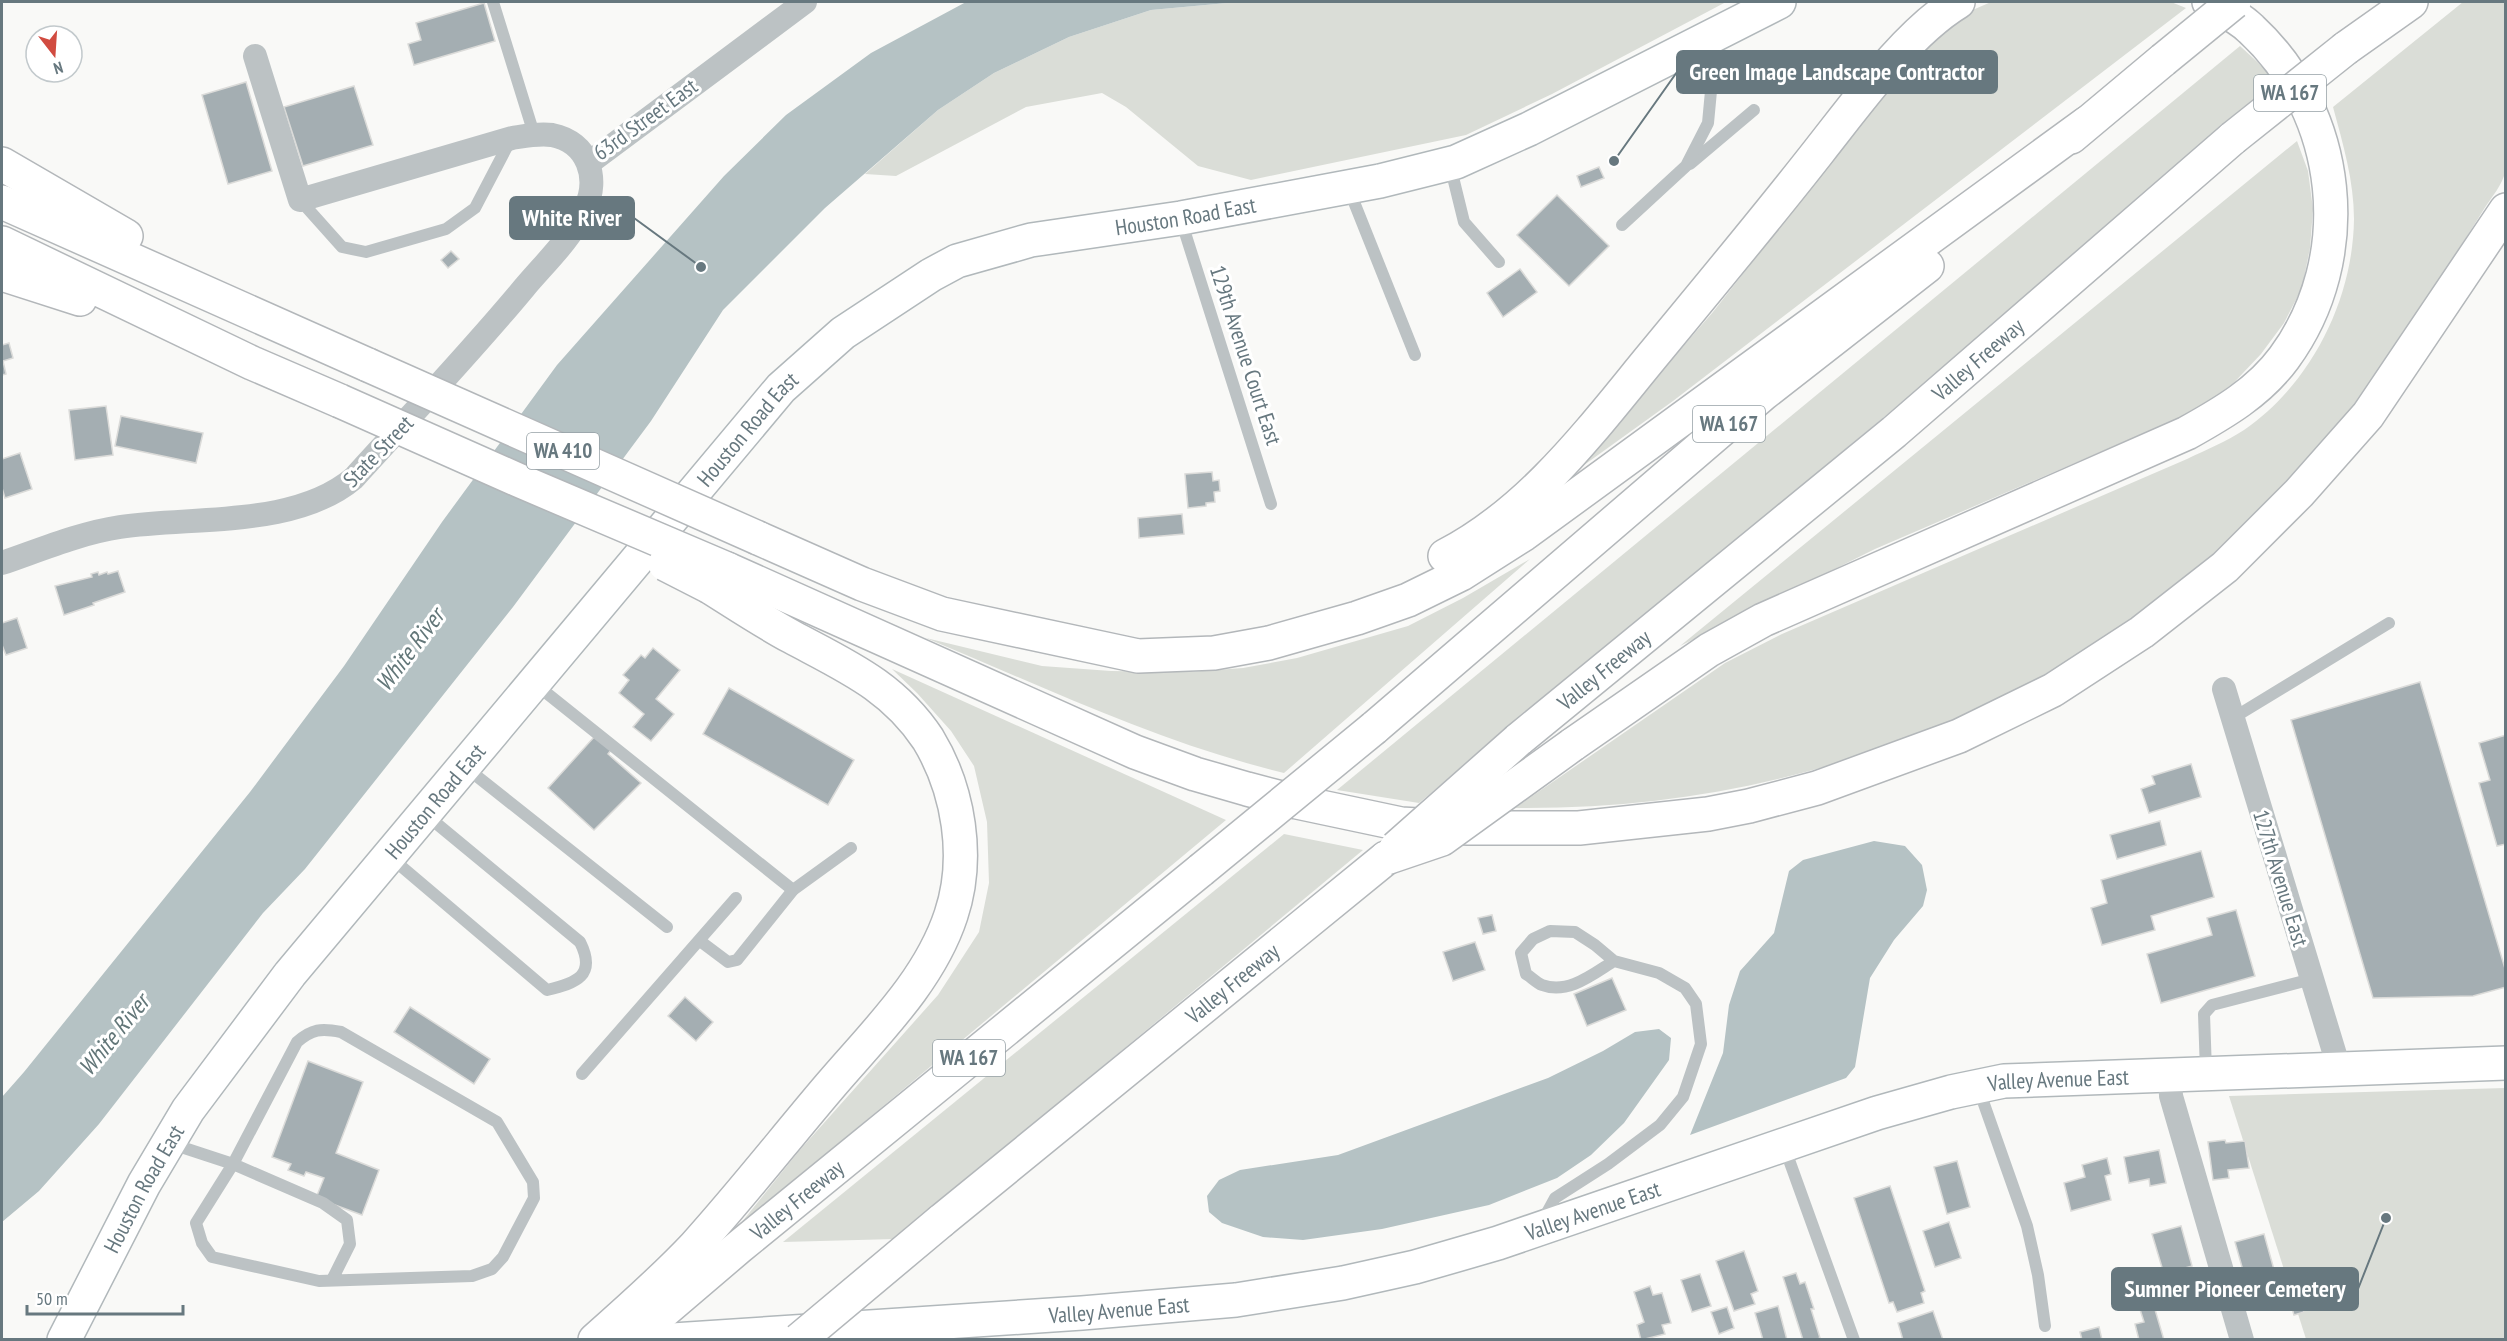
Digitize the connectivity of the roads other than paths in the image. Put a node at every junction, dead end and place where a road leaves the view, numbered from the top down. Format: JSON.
{"nodes":[{"id":1,"x":493,"y":2,"type":"edge"},
{"id":2,"x":805,"y":2,"type":"edge"},
{"id":3,"x":1779,"y":2,"type":"edge"},
{"id":4,"x":1958,"y":2,"type":"edge"},
{"id":5,"x":2209,"y":2,"type":"edge"},
{"id":6,"x":2234,"y":2,"type":"edge"},
{"id":7,"x":2411,"y":2,"type":"edge"},
{"id":8,"x":1698,"y":44,"type":"junction"},
{"id":9,"x":255,"y":56,"type":"dead end"},
{"id":10,"x":1754,"y":110,"type":"dead end"},
{"id":11,"x":2087,"y":123,"type":"junction"},
{"id":12,"x":523,"y":136,"type":"junction"},
{"id":13,"x":589,"y":163,"type":"junction"},
{"id":14,"x":2,"y":164,"type":"edge"},
{"id":15,"x":1450,"y":164,"type":"junction"},
{"id":16,"x":1686,"y":166,"type":"junction"},
{"id":17,"x":1348,"y":186,"type":"junction"},
{"id":18,"x":300,"y":200,"type":"junction"},
{"id":19,"x":2,"y":202,"type":"edge"},
{"id":20,"x":2505,"y":210,"type":"edge"},
{"id":21,"x":1181,"y":218,"type":"junction"},
{"id":22,"x":1622,"y":225,"type":"dead end"},
{"id":23,"x":2,"y":243,"type":"edge"},
{"id":24,"x":1499,"y":262,"type":"dead end"},
{"id":25,"x":2,"y":274,"type":"edge"},
{"id":26,"x":319,"y":343,"type":"junction"},
{"id":27,"x":1416,"y":355,"type":"dead end"},
{"id":28,"x":252,"y":363,"type":"junction"},
{"id":29,"x":1271,"y":504,"type":"dead end"},
{"id":30,"x":2,"y":563,"type":"edge"},
{"id":31,"x":718,"y":578,"type":"junction"},
{"id":32,"x":2389,"y":623,"type":"dead end"},
{"id":33,"x":1041,"y":637,"type":"junction"},
{"id":34,"x":534,"y":682,"type":"junction"},
{"id":35,"x":2224,"y":689,"type":"dead end"},
{"id":36,"x":2233,"y":718,"type":"junction"},
{"id":37,"x":463,"y":766,"type":"junction"},
{"id":38,"x":424,"y":813,"type":"junction"},
{"id":39,"x":851,"y":848,"type":"dead end"},
{"id":40,"x":388,"y":856,"type":"junction"},
{"id":41,"x":1386,"y":858,"type":"junction"},
{"id":42,"x":793,"y":890,"type":"junction"},
{"id":43,"x":736,"y":898,"type":"dead end"},
{"id":44,"x":667,"y":927,"type":"dead end"},
{"id":45,"x":700,"y":941,"type":"junction"},
{"id":46,"x":1614,"y":961,"type":"junction"},
{"id":47,"x":2312,"y":979,"type":"junction"},
{"id":48,"x":2505,"y":1063,"type":"edge"},
{"id":49,"x":2338,"y":1068,"type":"junction"},
{"id":50,"x":2206,"y":1072,"type":"junction"},
{"id":51,"x":2170,"y":1073,"type":"junction"},
{"id":52,"x":582,"y":1074,"type":"dead end"},
{"id":53,"x":1977,"y":1086,"type":"junction"},
{"id":54,"x":168,"y":1143,"type":"junction"},
{"id":55,"x":1784,"y":1144,"type":"junction"},
{"id":56,"x":233,"y":1164,"type":"junction"},
{"id":57,"x":1538,"y":1229,"type":"junction"},
{"id":58,"x":332,"y":1280,"type":"junction"},
{"id":59,"x":2044,"y":1326,"type":"dead end"},
{"id":60,"x":814,"y":1336,"type":"edge"},
{"id":61,"x":687,"y":1339,"type":"edge"},
{"id":62,"x":64,"y":1340,"type":"edge"},
{"id":63,"x":595,"y":1340,"type":"edge"},
{"id":64,"x":630,"y":1340,"type":"edge"},
{"id":65,"x":1854,"y":1340,"type":"edge"},
{"id":66,"x":2242,"y":1340,"type":"edge"}],
"edges":[{"from":1,"to":12,"type":"lane"},
{"from":2,"to":13,"type":"street","name":"63rd Street East"},
{"from":3,"to":8,"type":"main road","name":"Houston Road East"},
{"from":4,"to":33,"type":"main road"},
{"from":5,"to":41,"type":"main road","bridge":true},
{"from":6,"to":11,"type":"main road","name":"Valley Freeway","number":"WA 167","bridge":true},
{"from":7,"to":41,"type":"main road","name":"Valley Freeway","number":"WA 167","bridge":true},
{"from":8,"to":15,"type":"main road","name":"Houston Road East"},
{"from":8,"to":16,"type":"lane"},
{"from":9,"to":18,"type":"street"},
{"from":10,"to":16,"type":"lane"},
{"from":11,"to":33,"type":"main road"},
{"from":11,"to":64,"type":"main road","name":"Valley Freeway","number":"WA 167","bridge":true},
{"from":12,"to":13,"type":"street","name":"63rd Street East"},
{"from":12,"to":18,"type":"street","name":"63rd Street East"},
{"from":12,"to":18,"type":"lane"},
{"from":13,"to":30,"type":"street","name":"State Street"},
{"from":14,"to":26,"type":"main road"},
{"from":15,"to":17,"type":"main road","name":"Houston Road East"},
{"from":15,"to":24,"type":"lane"},
{"from":16,"to":22,"type":"lane"},
{"from":17,"to":21,"type":"main road","name":"Houston Road East"},
{"from":17,"to":27,"type":"lane"},
{"from":19,"to":26,"type":"main road","number":"WA 410"},
{"from":20,"to":31,"type":"main road"},
{"from":21,"to":29,"type":"lane","name":"129th Avenue Court East"},
{"from":21,"to":34,"type":"main road","name":"Houston Road East"},
{"from":23,"to":28,"type":"main road","number":"WA 410"},
{"from":25,"to":28,"type":"main road"},
{"from":26,"to":33,"type":"main road","number":"WA 410","bridge":true},
{"from":28,"to":31,"type":"main road","number":"WA 410","bridge":true},
{"from":31,"to":63,"type":"main road"},
{"from":32,"to":36,"type":"lane"},
{"from":34,"to":37,"type":"main road","name":"Houston Road East"},
{"from":34,"to":42,"type":"lane"},
{"from":35,"to":36,"type":"street","name":"127th Avenue East"},
{"from":36,"to":47,"type":"street","name":"127th Avenue East"},
{"from":37,"to":38,"type":"main road","name":"Houston Road East"},
{"from":37,"to":44,"type":"lane"},
{"from":38,"to":40,"type":"main road","name":"Houston Road East"},
{"from":38,"to":40,"type":"lane"},
{"from":39,"to":42,"type":"lane"},
{"from":40,"to":54,"type":"main road","name":"Houston Road East"},
{"from":41,"to":60,"type":"main road","name":"Valley Freeway","number":"WA 167","bridge":true},
{"from":42,"to":45,"type":"lane"},
{"from":43,"to":45,"type":"lane"},
{"from":45,"to":52,"type":"lane"},
{"from":46,"to":46,"type":"lane"},
{"from":46,"to":57,"type":"lane"},
{"from":47,"to":49,"type":"street","name":"127th Avenue East"},
{"from":47,"to":50,"type":"lane"},
{"from":48,"to":49,"type":"main road","name":"Valley Avenue East"},
{"from":49,"to":50,"type":"main road","name":"Valley Avenue East"},
{"from":50,"to":51,"type":"main road","name":"Valley Avenue East"},
{"from":51,"to":53,"type":"main road","name":"Valley Avenue East"},
{"from":51,"to":66,"type":"street"},
{"from":53,"to":55,"type":"main road","name":"Valley Avenue East"},
{"from":53,"to":59,"type":"lane"},
{"from":54,"to":56,"type":"lane"},
{"from":54,"to":62,"type":"main road","name":"Houston Road East"},
{"from":55,"to":57,"type":"main road","name":"Valley Avenue East"},
{"from":55,"to":65,"type":"lane"},
{"from":56,"to":58,"type":"lane"},
{"from":56,"to":58,"type":"lane"},
{"from":56,"to":58,"type":"lane"},
{"from":57,"to":60,"type":"main road","name":"Valley Avenue East"},
{"from":60,"to":61,"type":"main road","name":"Valley Avenue East"}]}
